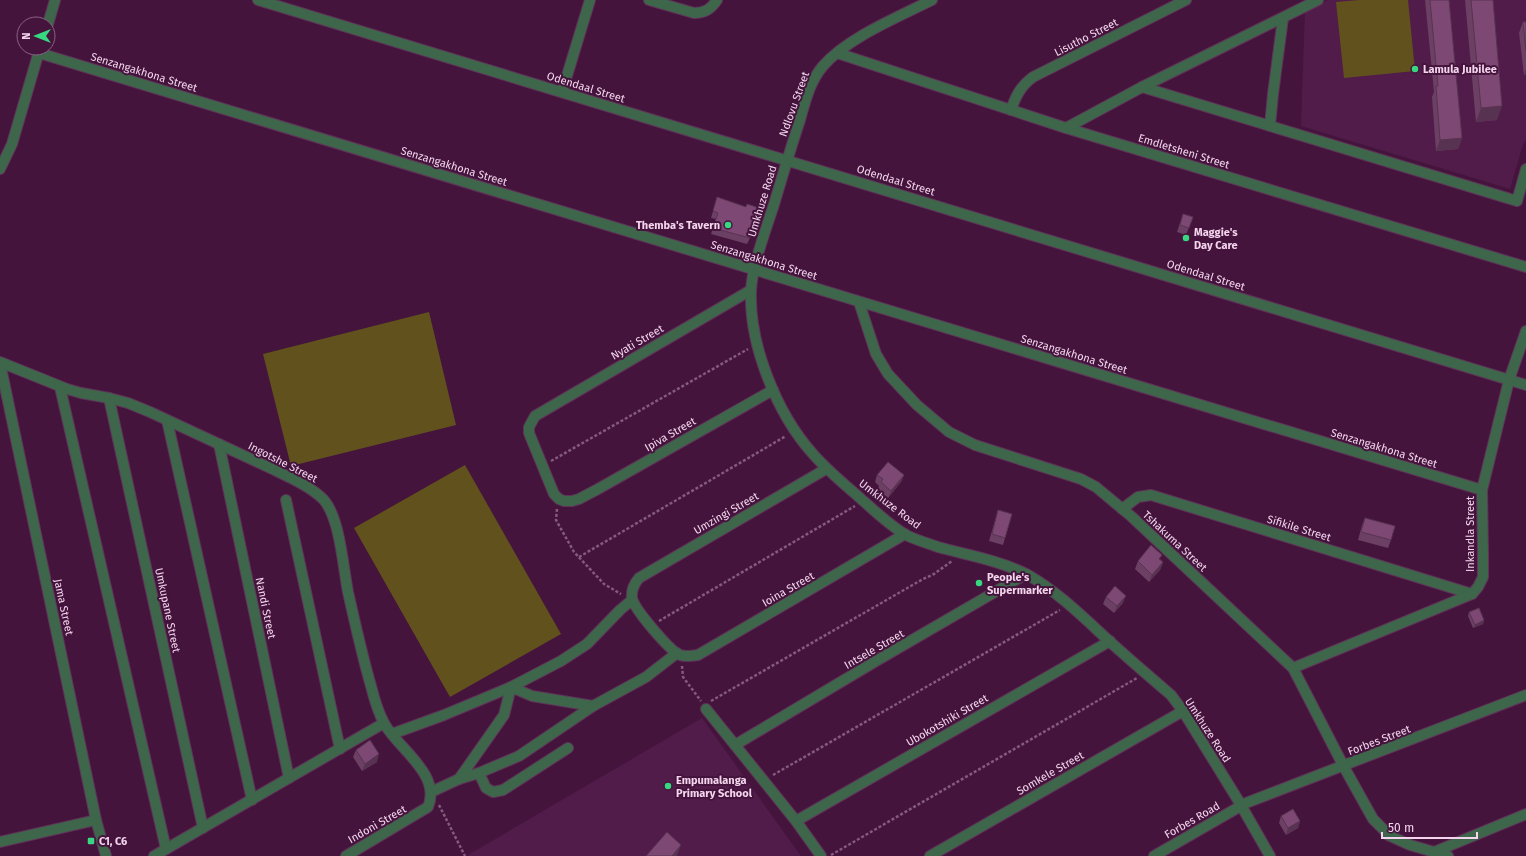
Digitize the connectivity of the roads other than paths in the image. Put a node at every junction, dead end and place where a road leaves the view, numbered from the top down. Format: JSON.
{"nodes":[{"id":1,"x":55,"y":0,"type":"edge"},
{"id":2,"x":258,"y":0,"type":"edge"},
{"id":3,"x":590,"y":0,"type":"edge"},
{"id":4,"x":649,"y":0,"type":"edge"},
{"id":5,"x":717,"y":0,"type":"edge"},
{"id":6,"x":932,"y":0,"type":"edge"},
{"id":7,"x":1186,"y":0,"type":"edge"},
{"id":8,"x":1318,"y":0,"type":"edge"},
{"id":9,"x":50,"y":16,"type":"edge"},
{"id":10,"x":1283,"y":18,"type":"junction"},
{"id":11,"x":837,"y":53,"type":"junction"},
{"id":12,"x":56,"y":55,"type":"edge"},
{"id":13,"x":38,"y":56,"type":"edge"},
{"id":14,"x":1142,"y":87,"type":"junction"},
{"id":15,"x":562,"y":92,"type":"junction"},
{"id":16,"x":1011,"y":110,"type":"junction"},
{"id":17,"x":1270,"y":126,"type":"junction"},
{"id":18,"x":1066,"y":128,"type":"junction"},
{"id":19,"x":787,"y":160,"type":"junction"},
{"id":20,"x":0,"y":169,"type":"edge"},
{"id":21,"x":1526,"y":169,"type":"edge"},
{"id":22,"x":1526,"y":267,"type":"edge"},
{"id":23,"x":754,"y":270,"type":"junction"},
{"id":24,"x":751,"y":290,"type":"junction"},
{"id":25,"x":859,"y":302,"type":"junction"},
{"id":26,"x":1526,"y":331,"type":"edge"},
{"id":27,"x":0,"y":362,"type":"edge"},
{"id":28,"x":1509,"y":380,"type":"junction"},
{"id":29,"x":1526,"y":385,"type":"edge"},
{"id":30,"x":60,"y":387,"type":"junction"},
{"id":31,"x":773,"y":390,"type":"junction"},
{"id":32,"x":109,"y":398,"type":"junction"},
{"id":33,"x":168,"y":420,"type":"junction"},
{"id":34,"x":219,"y":444,"type":"junction"},
{"id":35,"x":826,"y":469,"type":"junction"},
{"id":36,"x":1482,"y":490,"type":"junction"},
{"id":37,"x":559,"y":499,"type":"joint"},
{"id":38,"x":286,"y":500,"type":"dead end"},
{"id":39,"x":1122,"y":509,"type":"junction"},
{"id":40,"x":905,"y":534,"type":"junction"},
{"id":41,"x":1026,"y":574,"type":"junction"},
{"id":42,"x":1472,"y":594,"type":"junction"},
{"id":43,"x":632,"y":600,"type":"junction"},
{"id":44,"x":1110,"y":641,"type":"junction"},
{"id":45,"x":679,"y":654,"type":"junction"},
{"id":46,"x":1293,"y":668,"type":"junction"},
{"id":47,"x":511,"y":686,"type":"junction"},
{"id":48,"x":1526,"y":695,"type":"edge"},
{"id":49,"x":593,"y":706,"type":"junction"},
{"id":50,"x":705,"y":707,"type":"road end"},
{"id":51,"x":1183,"y":710,"type":"junction"},
{"id":52,"x":384,"y":723,"type":"junction"},
{"id":53,"x":392,"y":734,"type":"junction"},
{"id":54,"x":735,"y":745,"type":"junction"},
{"id":55,"x":568,"y":748,"type":"dead end"},
{"id":56,"x":340,"y":749,"type":"junction"},
{"id":57,"x":1344,"y":766,"type":"junction"},
{"id":58,"x":479,"y":773,"type":"junction"},
{"id":59,"x":289,"y":778,"type":"junction"},
{"id":60,"x":459,"y":779,"type":"junction"},
{"id":61,"x":431,"y":796,"type":"junction"},
{"id":62,"x":252,"y":800,"type":"junction"},
{"id":63,"x":1242,"y":806,"type":"junction"},
{"id":64,"x":1526,"y":814,"type":"edge"},
{"id":65,"x":96,"y":820,"type":"junction"},
{"id":66,"x":796,"y":821,"type":"junction"},
{"id":67,"x":203,"y":828,"type":"junction"},
{"id":68,"x":0,"y":842,"type":"edge"},
{"id":69,"x":166,"y":849,"type":"junction"},
{"id":70,"x":1434,"y":852,"type":"junction"},
{"id":71,"x":106,"y":856,"type":"edge"},
{"id":72,"x":154,"y":856,"type":"edge"},
{"id":73,"x":346,"y":856,"type":"edge"},
{"id":74,"x":821,"y":856,"type":"edge"},
{"id":75,"x":930,"y":856,"type":"edge"},
{"id":76,"x":1154,"y":856,"type":"edge"},
{"id":77,"x":1270,"y":856,"type":"edge"},
{"id":78,"x":1448,"y":856,"type":"edge"}],
"edges":[{"from":1,"to":9,"type":"street"},
{"from":2,"to":15,"type":"street","name":"Odendaal Street"},
{"from":3,"to":15,"type":"street"},
{"from":4,"to":5,"type":"street"},
{"from":6,"to":11,"type":"street","name":"Ndlovu Street"},
{"from":7,"to":16,"type":"street","name":"Lisutho Street"},
{"from":8,"to":10,"type":"street"},
{"from":10,"to":14,"type":"street"},
{"from":10,"to":17,"type":"street"},
{"from":11,"to":16,"type":"street","name":"Emdletsheni Street"},
{"from":11,"to":19,"type":"street","name":"Ndlovu Street"},
{"from":12,"to":23,"type":"street","name":"Senzangakhona Street"},
{"from":13,"to":20,"type":"street"},
{"from":14,"to":17,"type":"street"},
{"from":14,"to":18,"type":"street"},
{"from":15,"to":19,"type":"street","name":"Odendaal Street"},
{"from":16,"to":18,"type":"street","name":"Emdletsheni Street"},
{"from":17,"to":21,"type":"street"},
{"from":18,"to":22,"type":"street","name":"Emdletsheni Street"},
{"from":19,"to":23,"type":"street","name":"Umkhuze Road"},
{"from":19,"to":28,"type":"street","name":"Odendaal Street"},
{"from":23,"to":24,"type":"street","name":"Umkhuze Road"},
{"from":23,"to":25,"type":"street","name":"Senzangakhona Street"},
{"from":24,"to":31,"type":"street","name":"Umkhuze Road"},
{"from":24,"to":37,"type":"street","name":"Nyati Street"},
{"from":25,"to":36,"type":"street","name":"Senzangakhona Street"},
{"from":25,"to":39,"type":"street","name":"Tshakuma Street"},
{"from":26,"to":28,"type":"street","name":"Inkandla Street"},
{"from":27,"to":30,"type":"street","name":"Ingotshe Street"},
{"from":27,"to":65,"type":"street","name":"Jama Street"},
{"from":28,"to":29,"type":"street","name":"Odendaal Street"},
{"from":28,"to":36,"type":"street","name":"Inkandla Street"},
{"from":30,"to":32,"type":"street","name":"Ingotshe Street"},
{"from":30,"to":69,"type":"street"},
{"from":31,"to":35,"type":"street","name":"Umkhuze Road"},
{"from":31,"to":37,"type":"street","name":"Ipiva Street"},
{"from":32,"to":33,"type":"street","name":"Ingotshe Street"},
{"from":32,"to":67,"type":"street","name":"Umkupane Street"},
{"from":33,"to":34,"type":"street","name":"Ingotshe Street"},
{"from":33,"to":62,"type":"street"},
{"from":34,"to":52,"type":"street","name":"Ingotshe Street"},
{"from":34,"to":59,"type":"street","name":"Nandi Street"},
{"from":35,"to":40,"type":"street","name":"Umkhuze Road"},
{"from":35,"to":43,"type":"street","name":"Umzingi Street"},
{"from":36,"to":42,"type":"street","name":"Inkandla Street"},
{"from":38,"to":56,"type":"street"},
{"from":39,"to":42,"type":"street","name":"Sifikile Street"},
{"from":39,"to":46,"type":"street","name":"Tshakuma Street"},
{"from":40,"to":41,"type":"street","name":"Umkhuze Road"},
{"from":40,"to":45,"type":"street","name":"Ioina Street"},
{"from":41,"to":44,"type":"street","name":"Umkhuze Road"},
{"from":41,"to":54,"type":"street","name":"Intsele Street"},
{"from":42,"to":46,"type":"street"},
{"from":43,"to":45,"type":"street"},
{"from":43,"to":47,"type":"street"},
{"from":44,"to":51,"type":"street","name":"Umkhuze Road"},
{"from":44,"to":66,"type":"street","name":"Ubokotshiki Street"},
{"from":45,"to":49,"type":"street"},
{"from":46,"to":57,"type":"street","name":"Tshakuma Street"},
{"from":47,"to":49,"type":"street"},
{"from":47,"to":53,"type":"street"},
{"from":47,"to":60,"type":"street"},
{"from":48,"to":57,"type":"street","name":"Forbes Street"},
{"from":49,"to":58,"type":"street"},
{"from":50,"to":54,"type":"street"},
{"from":51,"to":63,"type":"street","name":"Umkhuze Road"},
{"from":51,"to":75,"type":"street","name":"Somkele Street"},
{"from":52,"to":53,"type":"street","name":"Ingotshe Street"},
{"from":52,"to":56,"type":"street"},
{"from":53,"to":61,"type":"street","name":"Ingotshe Street"},
{"from":54,"to":66,"type":"street"},
{"from":55,"to":58,"type":"street"},
{"from":56,"to":59,"type":"street"},
{"from":57,"to":63,"type":"street","name":"Forbes Street"},
{"from":57,"to":70,"type":"street","name":"Tshakuma Street"},
{"from":58,"to":60,"type":"street"},
{"from":59,"to":62,"type":"street"},
{"from":60,"to":61,"type":"street"},
{"from":61,"to":73,"type":"street","name":"Indoni Street"},
{"from":62,"to":67,"type":"street"},
{"from":63,"to":76,"type":"street","name":"Forbes Road"},
{"from":63,"to":77,"type":"street","name":"Umkhuze Road"},
{"from":64,"to":70,"type":"street"},
{"from":65,"to":68,"type":"street"},
{"from":65,"to":71,"type":"street","name":"Jama Street"},
{"from":66,"to":74,"type":"street"},
{"from":67,"to":69,"type":"street"},
{"from":69,"to":72,"type":"street"},
{"from":70,"to":78,"type":"street","name":"Tshakuma Street"}]}
